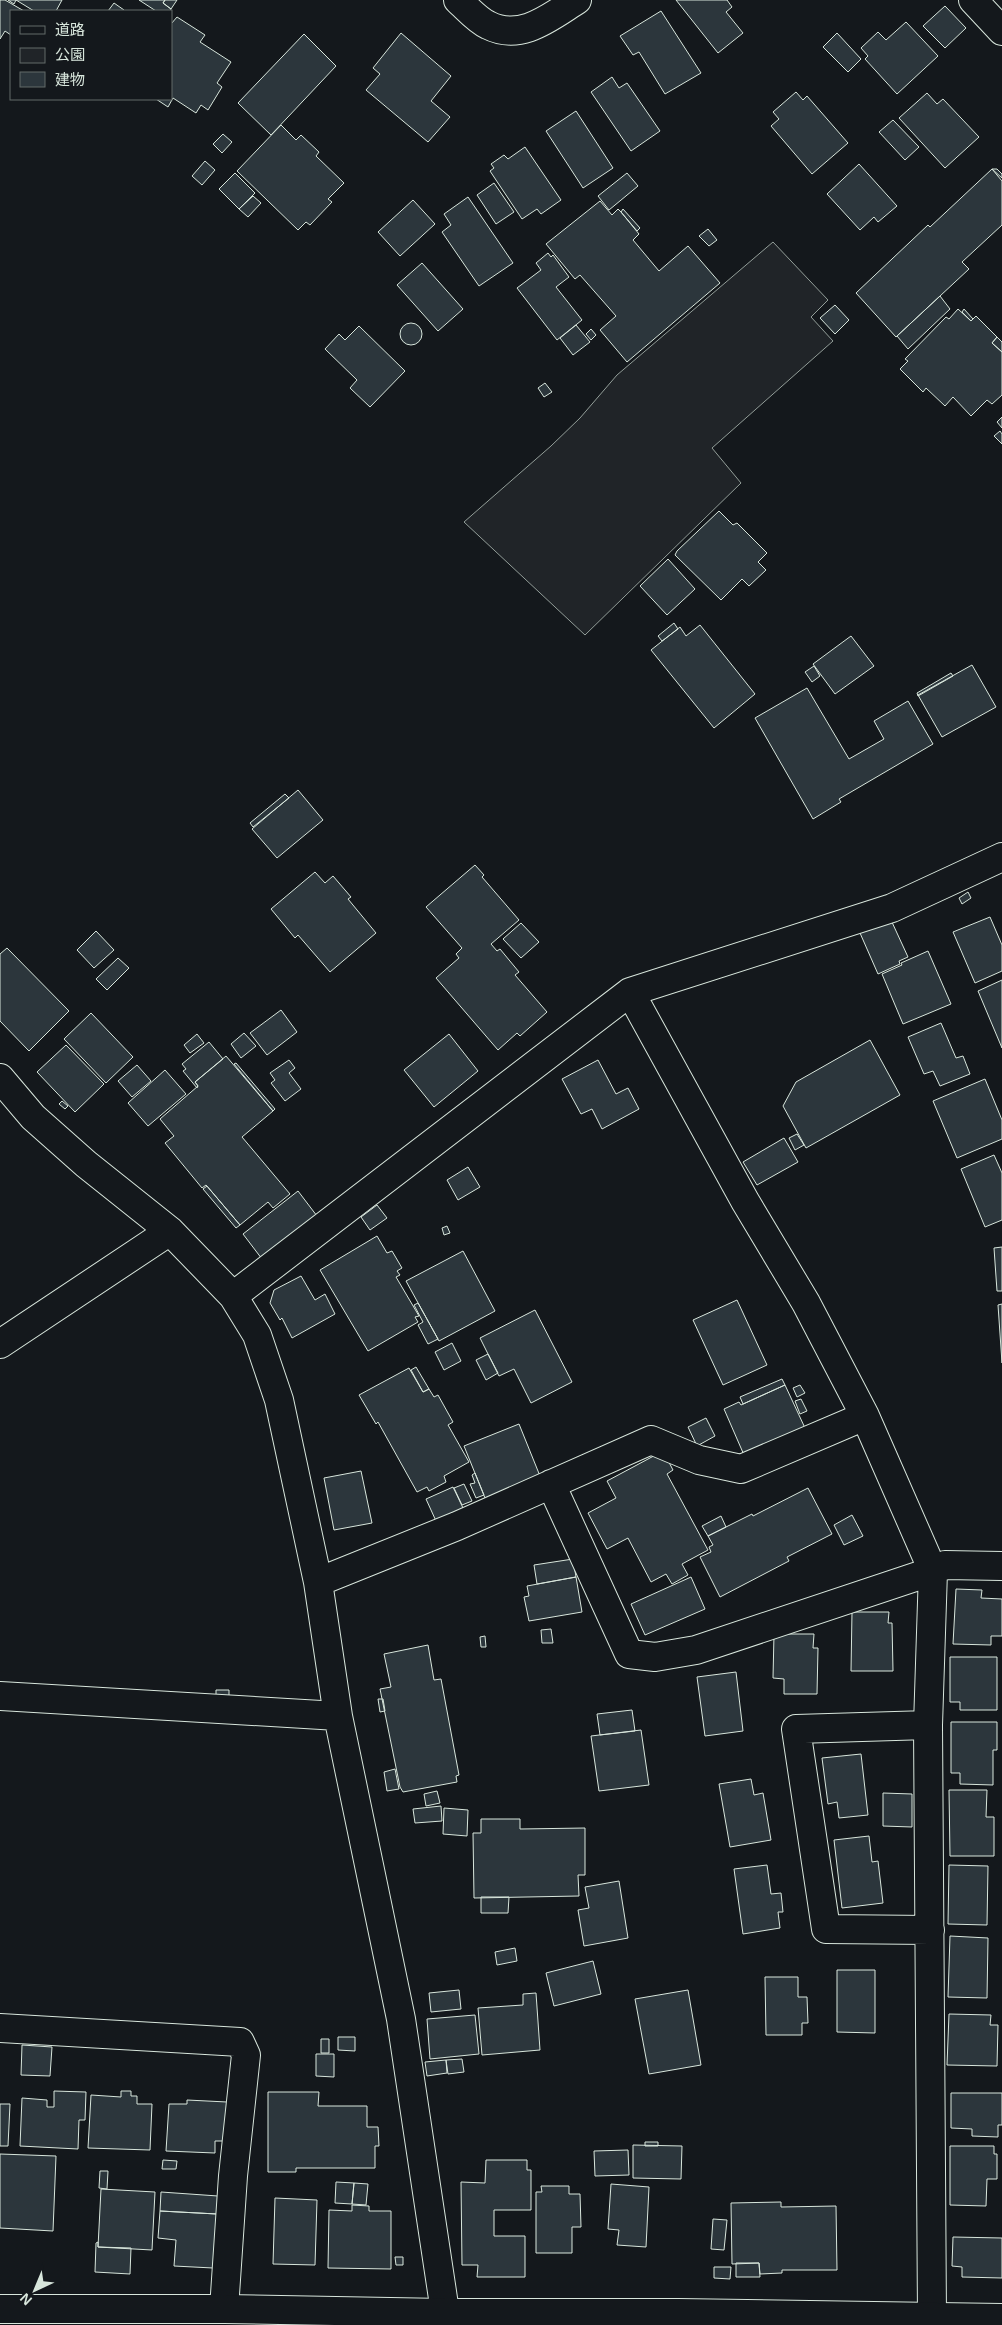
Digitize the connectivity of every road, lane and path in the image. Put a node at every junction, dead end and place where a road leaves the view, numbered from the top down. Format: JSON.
{"nodes":[{"id":1,"x":458,"y":0,"type":"edge"},
{"id":2,"x":577,"y":0,"type":"edge"},
{"id":3,"x":973,"y":0,"type":"edge"},
{"id":4,"x":1002,"y":31,"type":"edge"},
{"id":5,"x":1002,"y":857,"type":"edge"},
{"id":6,"x":630,"y":992,"type":"junction"},
{"id":7,"x":0,"y":1078,"type":"edge"},
{"id":8,"x":170,"y":1231,"type":"junction"},
{"id":9,"x":233,"y":1296,"type":"junction"},
{"id":10,"x":0,"y":1344,"type":"edge"},
{"id":11,"x":865,"y":1416,"type":"junction"},
{"id":12,"x":551,"y":1484,"type":"junction"},
{"id":13,"x":1002,"y":1566,"type":"edge"},
{"id":14,"x":934,"y":1571,"type":"junction"},
{"id":15,"x":318,"y":1582,"type":"junction"},
{"id":16,"x":0,"y":1696,"type":"edge"},
{"id":17,"x":338,"y":1716,"type":"junction"},
{"id":18,"x":928,"y":1725,"type":"junction"},
{"id":19,"x":930,"y":1930,"type":"junction"},
{"id":20,"x":0,"y":2028,"type":"edge"},
{"id":21,"x":224,"y":2308,"type":"junction"},
{"id":22,"x":0,"y":2309,"type":"edge"},
{"id":23,"x":932,"y":2317,"type":"junction"},
{"id":24,"x":1002,"y":2318,"type":"edge"},
{"id":25,"x":446,"y":2319,"type":"edge"}],
"edges":[{"from":1,"to":2,"type":"street"},
{"from":3,"to":4,"type":"street"},
{"from":5,"to":6,"type":"street"},
{"from":6,"to":9,"type":"street"},
{"from":6,"to":11,"type":"street"},
{"from":7,"to":8,"type":"street"},
{"from":8,"to":9,"type":"street"},
{"from":8,"to":10,"type":"street"},
{"from":9,"to":15,"type":"street"},
{"from":11,"to":12,"type":"street"},
{"from":11,"to":14,"type":"street"},
{"from":12,"to":14,"type":"street"},
{"from":12,"to":15,"type":"street"},
{"from":13,"to":14,"type":"street"},
{"from":14,"to":18,"type":"street"},
{"from":15,"to":17,"type":"street"},
{"from":16,"to":17,"type":"street"},
{"from":17,"to":25,"type":"street"},
{"from":18,"to":19,"type":"street"},
{"from":18,"to":19,"type":"street"},
{"from":19,"to":23,"type":"street"},
{"from":20,"to":21,"type":"street"},
{"from":21,"to":22,"type":"street"},
{"from":21,"to":25,"type":"street"},
{"from":23,"to":24,"type":"street"},
{"from":23,"to":25,"type":"street"}]}
